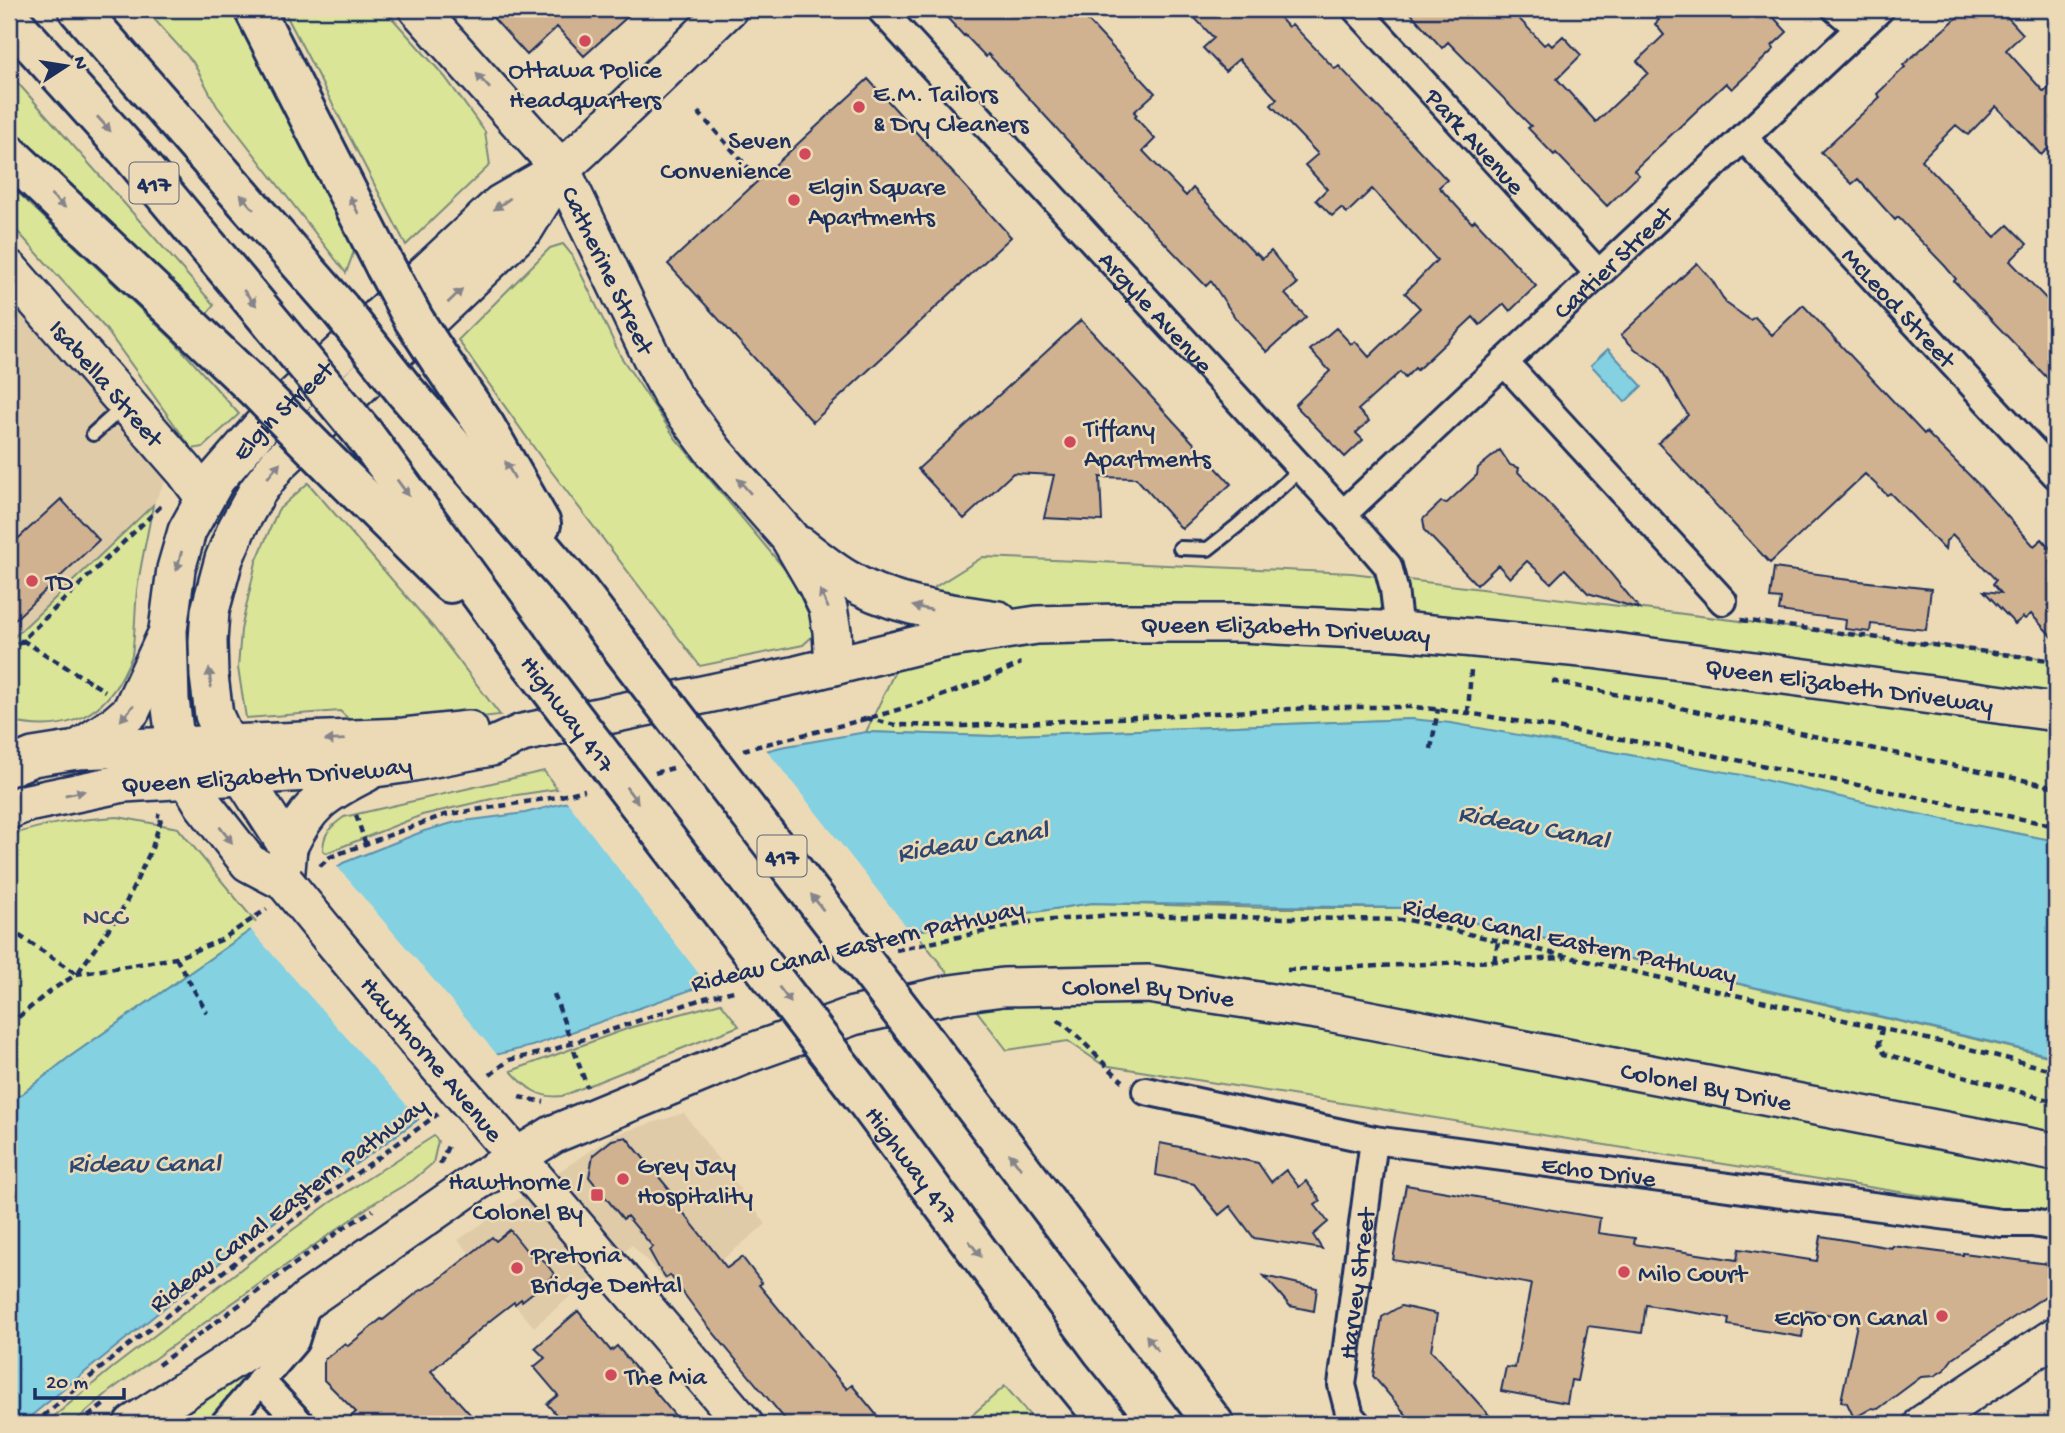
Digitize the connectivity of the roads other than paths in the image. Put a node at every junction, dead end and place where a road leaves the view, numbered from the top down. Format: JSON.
{"nodes":[{"id":1,"x":78,"y":9,"type":"edge"},
{"id":2,"x":254,"y":9,"type":"edge"},
{"id":3,"x":418,"y":9,"type":"edge"},
{"id":4,"x":728,"y":9,"type":"edge"},
{"id":5,"x":880,"y":9,"type":"edge"},
{"id":6,"x":1356,"y":9,"type":"edge"},
{"id":7,"x":1836,"y":9,"type":"edge"},
{"id":8,"x":1880,"y":9,"type":"edge"},
{"id":9,"x":9,"y":18,"type":"edge"},
{"id":10,"x":1859,"y":28,"type":"junction"},
{"id":11,"x":1743,"y":137,"type":"junction"},
{"id":12,"x":9,"y":154,"type":"edge"},
{"id":13,"x":561,"y":169,"type":"junction"},
{"id":14,"x":9,"y":270,"type":"edge"},
{"id":15,"x":1598,"y":273,"type":"junction"},
{"id":16,"x":1504,"y":362,"type":"junction"},
{"id":17,"x":127,"y":405,"type":"junction"},
{"id":18,"x":93,"y":434,"type":"dead end"},
{"id":19,"x":1301,"y":469,"type":"junction"},
{"id":20,"x":2056,"y":475,"type":"edge"},
{"id":21,"x":205,"y":498,"type":"junction"},
{"id":22,"x":1343,"y":514,"type":"junction"},
{"id":23,"x":789,"y":537,"type":"junction"},
{"id":24,"x":1180,"y":548,"type":"dead end"},
{"id":25,"x":580,"y":593,"type":"junction"},
{"id":26,"x":1723,"y":601,"type":"road end"},
{"id":27,"x":1037,"y":625,"type":"junction"},
{"id":28,"x":168,"y":630,"type":"junction"},
{"id":29,"x":1399,"y":631,"type":"junction"},
{"id":30,"x":531,"y":663,"type":"junction"},
{"id":31,"x":834,"y":666,"type":"junction"},
{"id":32,"x":2056,"y":712,"type":"edge"},
{"id":33,"x":522,"y":733,"type":"junction"},
{"id":34,"x":77,"y":750,"type":"junction"},
{"id":35,"x":17,"y":758,"type":"edge"},
{"id":36,"x":233,"y":759,"type":"junction"},
{"id":37,"x":182,"y":762,"type":"junction"},
{"id":38,"x":375,"y":768,"type":"junction"},
{"id":39,"x":9,"y":810,"type":"edge"},
{"id":40,"x":289,"y":877,"type":"junction"},
{"id":41,"x":1146,"y":1091,"type":"road end"},
{"id":42,"x":1374,"y":1140,"type":"junction"},
{"id":43,"x":2054,"y":1152,"type":"edge"},
{"id":44,"x":516,"y":1156,"type":"junction"},
{"id":45,"x":2056,"y":1227,"type":"edge"},
{"id":46,"x":308,"y":1299,"type":"junction"},
{"id":47,"x":2056,"y":1336,"type":"edge"},
{"id":48,"x":260,"y":1380,"type":"junction"},
{"id":49,"x":119,"y":1417,"type":"edge"},
{"id":50,"x":224,"y":1424,"type":"edge"},
{"id":51,"x":301,"y":1424,"type":"edge"},
{"id":52,"x":744,"y":1424,"type":"edge"},
{"id":53,"x":1109,"y":1424,"type":"edge"},
{"id":54,"x":1214,"y":1424,"type":"edge"},
{"id":55,"x":1357,"y":1424,"type":"edge"},
{"id":56,"x":1923,"y":1424,"type":"edge"}],
"edges":[{"from":25,"to":1,"type":"highway","number":"417","one_way":true,"bridge":true},
{"from":25,"to":2,"type":"highway","one_way":true,"bridge":true},
{"from":13,"to":3,"type":"main road","name":"Catherine Street","one_way":true},
{"from":4,"to":13,"type":"main road","name":"Elgin Street"},
{"from":5,"to":19,"type":"street","name":"Argyle Avenue"},
{"from":6,"to":15,"type":"street","name":"Park Avenue"},
{"from":7,"to":10,"type":"street"},
{"from":8,"to":10,"type":"street","name":"Cartier Street"},
{"from":9,"to":30,"type":"highway","name":"Highway 417","number":"417","one_way":true,"bridge":true},
{"from":10,"to":11,"type":"street","name":"Cartier Street"},
{"from":11,"to":15,"type":"street","name":"Cartier Street"},
{"from":11,"to":20,"type":"street","name":"McLeod Street"},
{"from":12,"to":30,"type":"highway","one_way":true,"bridge":true},
{"from":13,"to":21,"type":"main road","name":"Elgin Street","one_way":true},
{"from":23,"to":13,"type":"main road","name":"Catherine Street","one_way":true},
{"from":36,"to":13,"type":"main road","name":"Elgin Street","one_way":true},
{"from":14,"to":17,"type":"main road","name":"Isabella Street"},
{"from":15,"to":16,"type":"street","name":"Cartier Street"},
{"from":16,"to":22,"type":"street","name":"Cartier Street"},
{"from":16,"to":26,"type":"street"},
{"from":17,"to":18,"type":"lane"},
{"from":17,"to":21,"type":"main road","name":"Isabella Street"},
{"from":19,"to":22,"type":"street","name":"Argyle Avenue"},
{"from":19,"to":24,"type":"lane"},
{"from":21,"to":28,"type":"main road","name":"Elgin Street","one_way":true},
{"from":22,"to":29,"type":"street","name":"Argyle Avenue"},
{"from":27,"to":23,"type":"main road","one_way":true},
{"from":31,"to":23,"type":"main road","one_way":true},
{"from":54,"to":25,"type":"highway","number":"417","one_way":true,"bridge":true},
{"from":27,"to":29,"type":"main road","name":"Queen Elizabeth Driveway"},
{"from":27,"to":31,"type":"main road","name":"Queen Elizabeth Driveway"},
{"from":28,"to":34,"type":"main road","one_way":true},
{"from":28,"to":37,"type":"main road","name":"Elgin Street"},
{"from":29,"to":32,"type":"main road","name":"Queen Elizabeth Driveway"},
{"from":30,"to":53,"type":"highway","name":"Highway 417","number":"417","one_way":true,"bridge":true},
{"from":31,"to":33,"type":"main road","name":"Queen Elizabeth Driveway"},
{"from":33,"to":36,"type":"main road","name":"Queen Elizabeth Driveway","one_way":true},
{"from":33,"to":38,"type":"main road","name":"Queen Elizabeth Driveway"},
{"from":34,"to":35,"type":"main road","name":"Queen Elizabeth Driveway"},
{"from":34,"to":37,"type":"main road","name":"Queen Elizabeth Driveway"},
{"from":36,"to":37,"type":"main road","name":"Queen Elizabeth Driveway"},
{"from":36,"to":38,"type":"main road","name":"Queen Elizabeth Driveway"},
{"from":36,"to":40,"type":"main road","name":"Hawthorne Avenue"},
{"from":39,"to":37,"type":"main road","name":"Queen Elizabeth Driveway","one_way":true},
{"from":37,"to":40,"type":"main road","name":"Hawthorne Avenue","one_way":true},
{"from":38,"to":40,"type":"main road"},
{"from":40,"to":44,"type":"main road","name":"Hawthorne Avenue","bridge":true},
{"from":41,"to":42,"type":"street","name":"Echo Drive"},
{"from":42,"to":45,"type":"street","name":"Echo Drive"},
{"from":42,"to":55,"type":"street","name":"Harvey Street"},
{"from":43,"to":44,"type":"main road","name":"Colonel By Drive"},
{"from":44,"to":46,"type":"main road","name":"Colonel By Drive"},
{"from":44,"to":52,"type":"main road","name":"Hawthorne Avenue"},
{"from":46,"to":48,"type":"street"},
{"from":46,"to":49,"type":"main road","name":"Colonel By Drive"},
{"from":47,"to":56,"type":"main road"},
{"from":48,"to":50,"type":"street"},
{"from":48,"to":51,"type":"street"}]}
